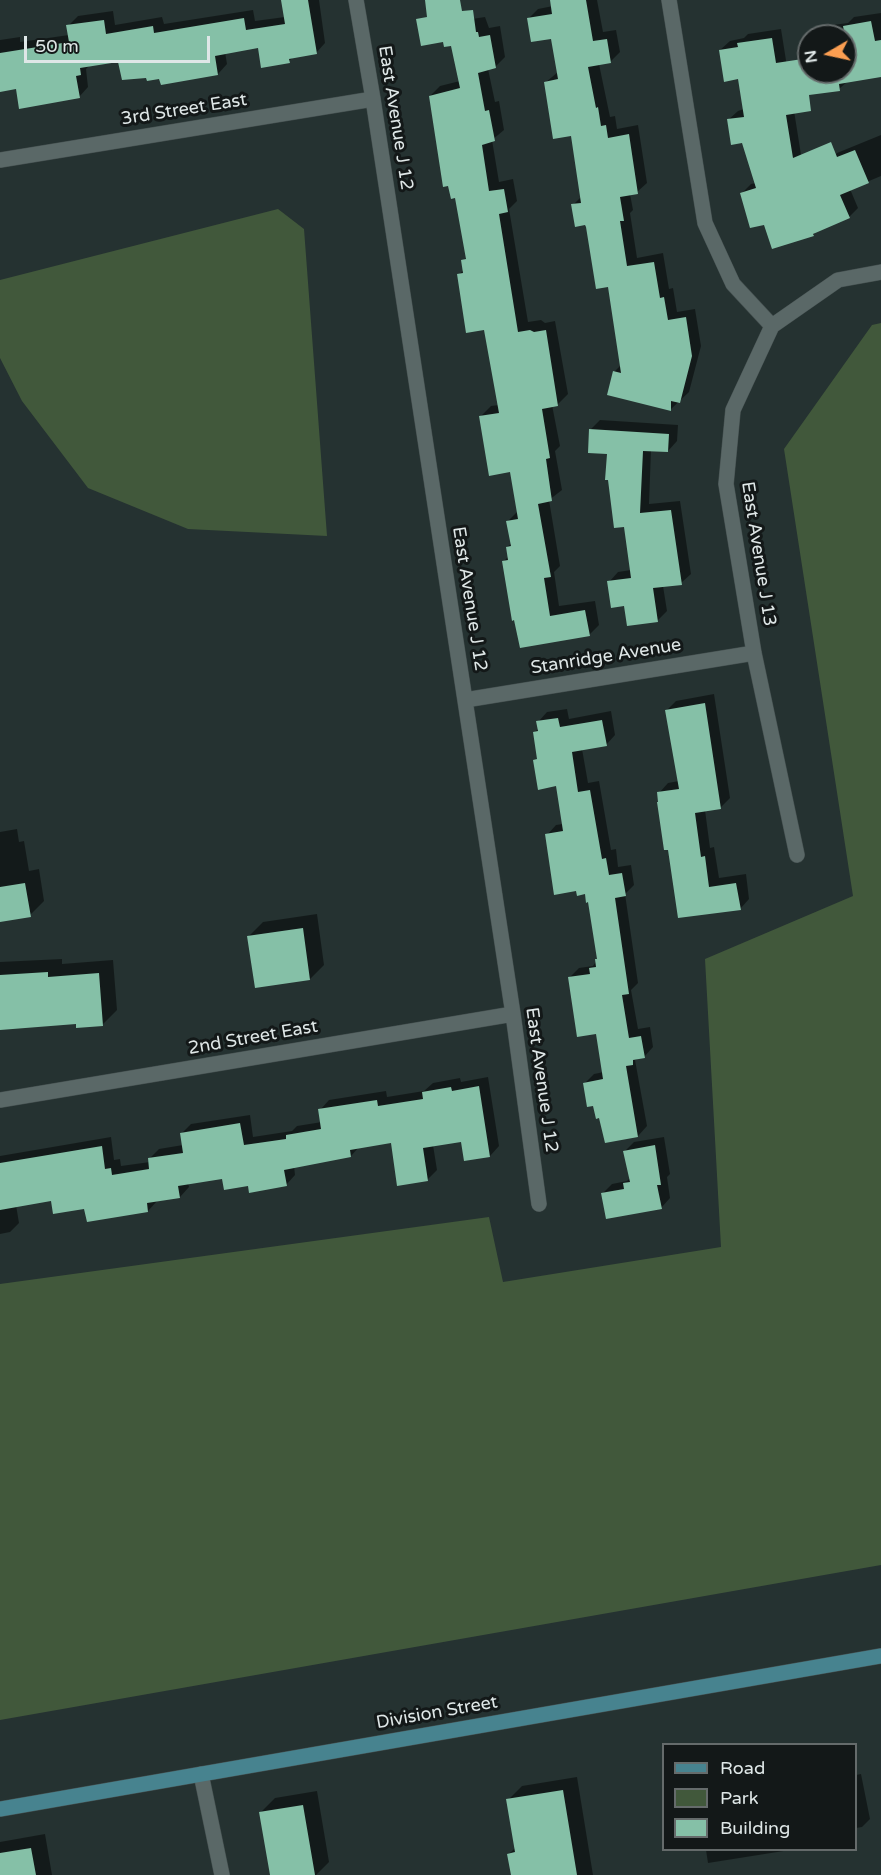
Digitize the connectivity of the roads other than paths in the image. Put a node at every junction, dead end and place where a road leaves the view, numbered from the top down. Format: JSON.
{"nodes":[{"id":1,"x":356,"y":0,"type":"edge"},
{"id":2,"x":669,"y":0,"type":"edge"},
{"id":3,"x":373,"y":99,"type":"junction"},
{"id":4,"x":0,"y":160,"type":"edge"},
{"id":5,"x":881,"y":272,"type":"edge"},
{"id":6,"x":772,"y":326,"type":"junction"},
{"id":7,"x":754,"y":653,"type":"junction"},
{"id":8,"x":465,"y":700,"type":"junction"},
{"id":9,"x":797,"y":855,"type":"dead end"},
{"id":10,"x":513,"y":1014,"type":"junction"},
{"id":11,"x":0,"y":1101,"type":"edge"},
{"id":12,"x":539,"y":1204,"type":"dead end"},
{"id":13,"x":881,"y":1656,"type":"edge"},
{"id":14,"x":201,"y":1774,"type":"junction"},
{"id":15,"x":0,"y":1809,"type":"edge"},
{"id":16,"x":222,"y":1875,"type":"edge"}],
"edges":[{"from":1,"to":3,"type":"street","name":"East Avenue J 12"},
{"from":2,"to":6,"type":"street"},
{"from":3,"to":4,"type":"street","name":"3rd Street East"},
{"from":3,"to":8,"type":"street","name":"East Avenue J 12"},
{"from":5,"to":6,"type":"street"},
{"from":6,"to":7,"type":"street","name":"East Avenue J 13"},
{"from":7,"to":8,"type":"street","name":"Stanridge Avenue"},
{"from":7,"to":9,"type":"street","name":"East Avenue J 13"},
{"from":8,"to":10,"type":"street","name":"East Avenue J 12"},
{"from":10,"to":11,"type":"street","name":"2nd Street East"},
{"from":10,"to":12,"type":"street","name":"East Avenue J 12"},
{"from":13,"to":14,"type":"main road","name":"Division Street"},
{"from":14,"to":15,"type":"main road","name":"Division Street"},
{"from":14,"to":16,"type":"street"}]}
